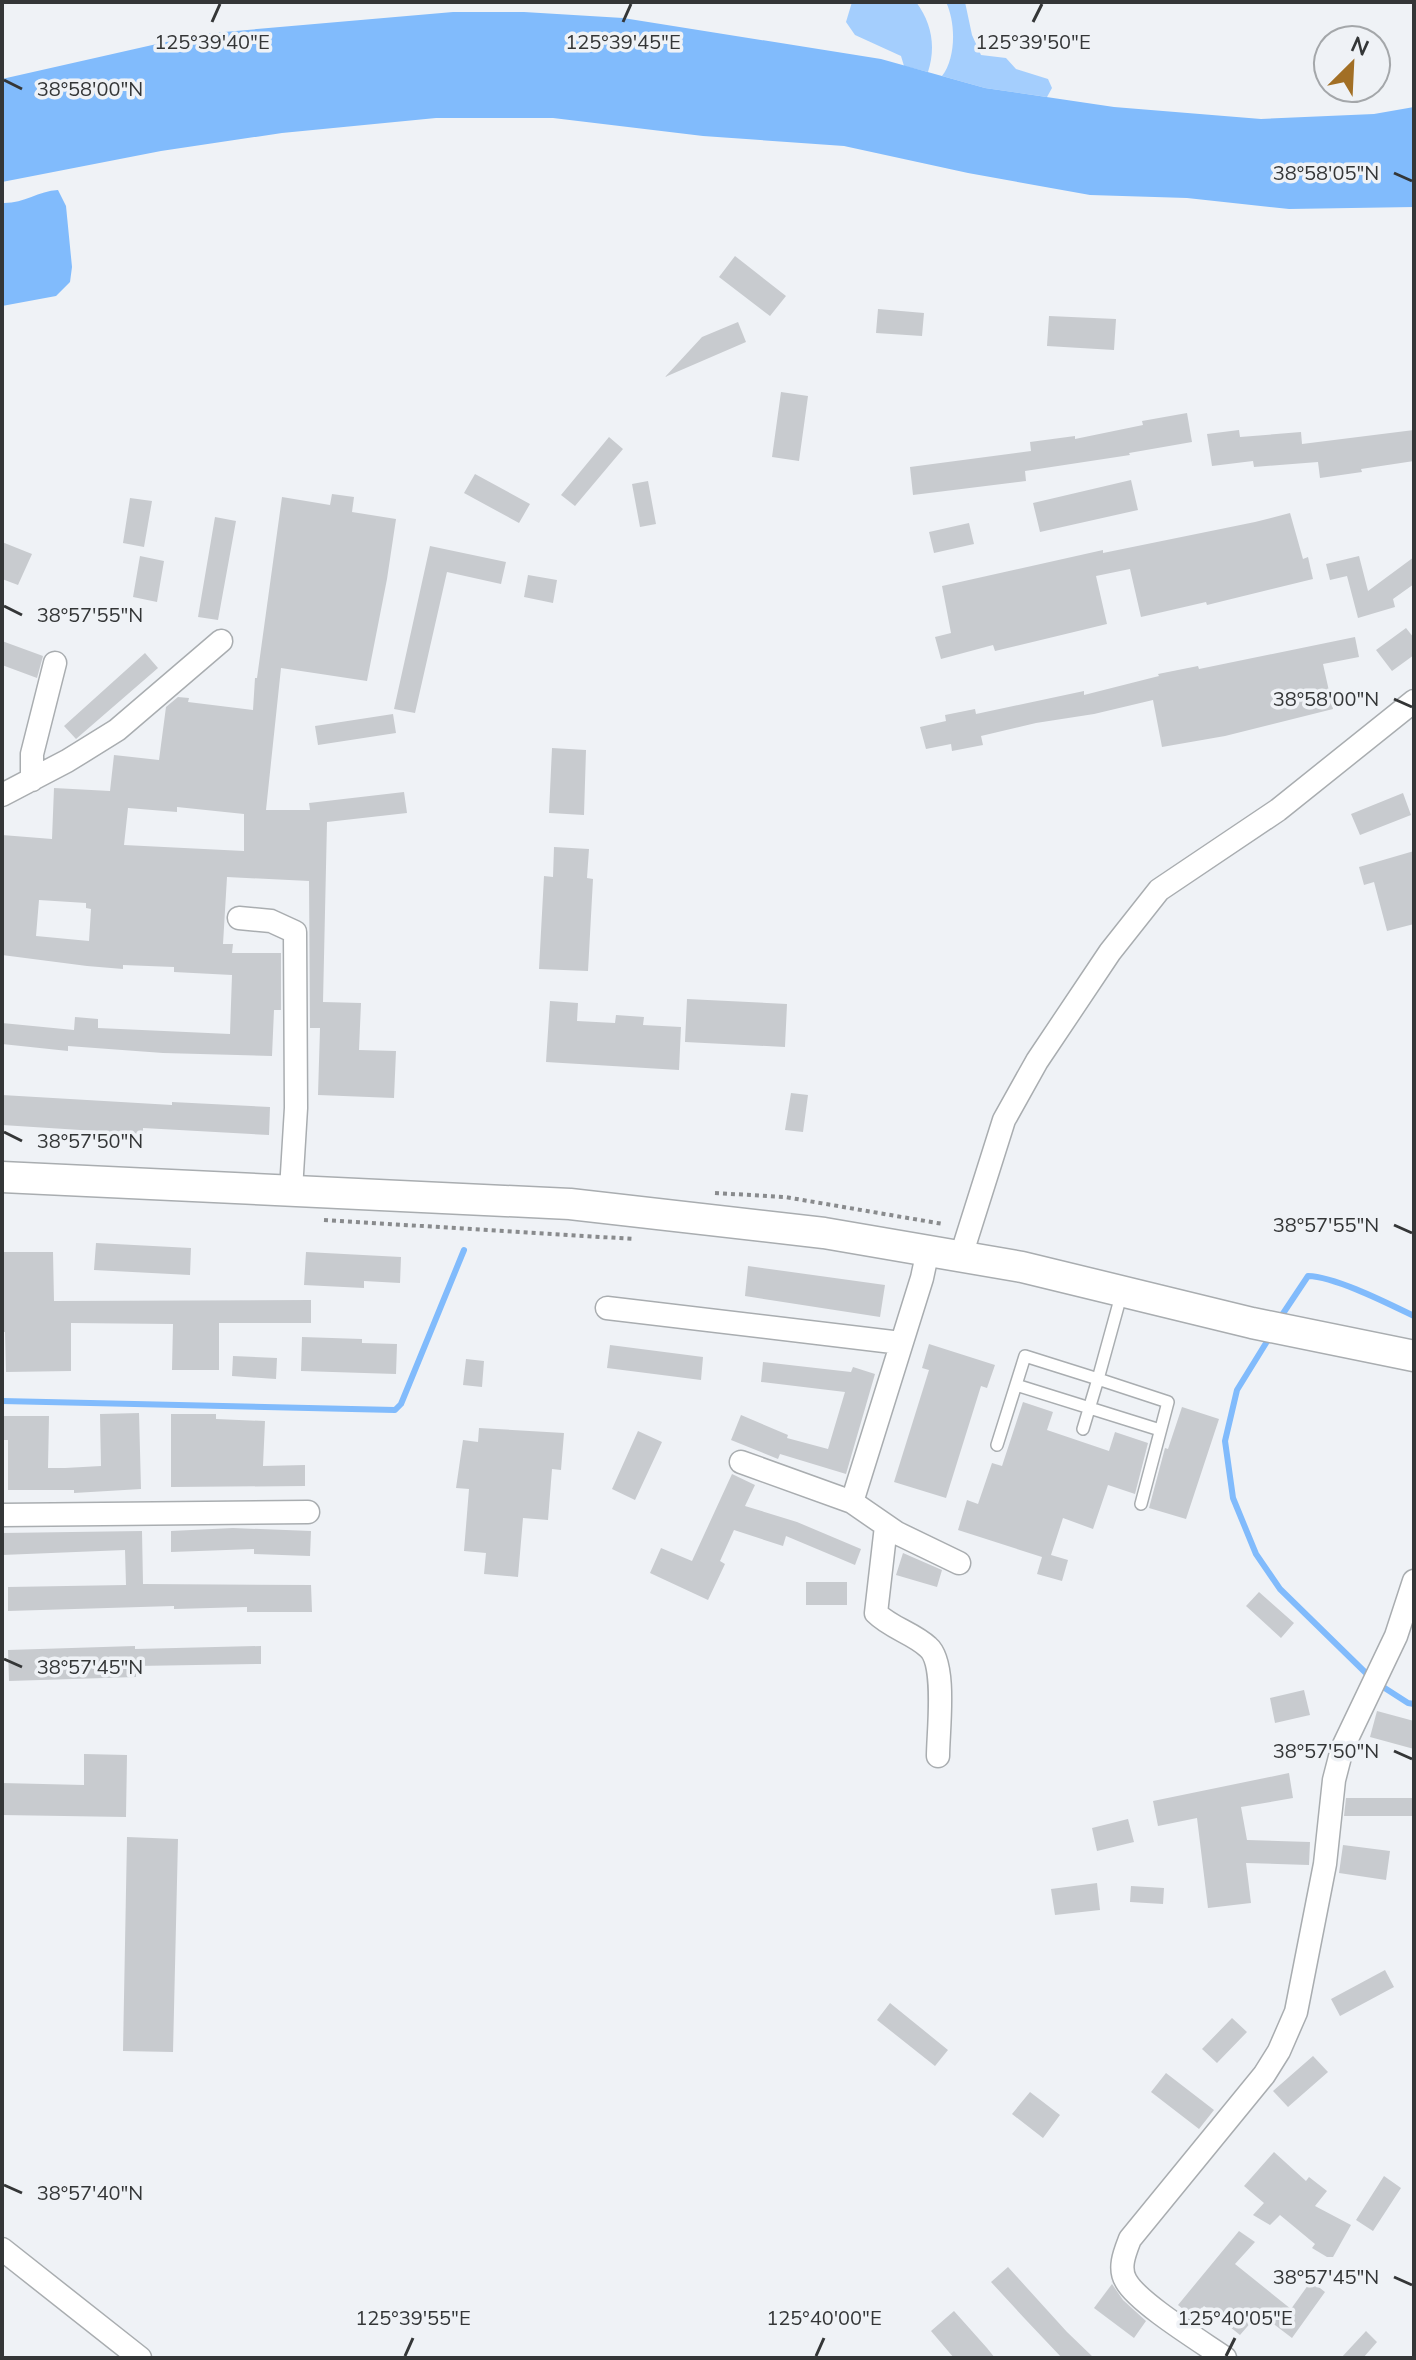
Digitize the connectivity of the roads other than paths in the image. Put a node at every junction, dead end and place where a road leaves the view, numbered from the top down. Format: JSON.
{"nodes":[{"id":1,"x":221,"y":641,"type":"dead end"},
{"id":2,"x":55,"y":663,"type":"dead end"},
{"id":3,"x":1414,"y":701,"type":"edge"},
{"id":4,"x":32,"y":780,"type":"junction"},
{"id":5,"x":2,"y":795,"type":"edge"},
{"id":6,"x":239,"y":918,"type":"dead end"},
{"id":7,"x":2,"y":1177,"type":"edge"},
{"id":8,"x":291,"y":1190,"type":"junction"},
{"id":9,"x":928,"y":1250,"type":"junction"},
{"id":10,"x":961,"y":1256,"type":"junction"},
{"id":11,"x":1122,"y":1291,"type":"junction"},
{"id":12,"x":607,"y":1308,"type":"dead end"},
{"id":13,"x":901,"y":1343,"type":"junction"},
{"id":14,"x":1414,"y":1356,"type":"edge"},
{"id":15,"x":1098,"y":1379,"type":"junction"},
{"id":16,"x":1016,"y":1385,"type":"junction"},
{"id":17,"x":1088,"y":1408,"type":"junction"},
{"id":18,"x":1083,"y":1429,"type":"dead end"},
{"id":19,"x":1160,"y":1430,"type":"junction"},
{"id":20,"x":997,"y":1445,"type":"dead end"},
{"id":21,"x":741,"y":1462,"type":"dead end"},
{"id":22,"x":852,"y":1502,"type":"junction"},
{"id":23,"x":1141,"y":1504,"type":"dead end"},
{"id":24,"x":308,"y":1512,"type":"dead end"},
{"id":25,"x":2,"y":1515,"type":"edge"},
{"id":26,"x":886,"y":1526,"type":"junction"},
{"id":27,"x":959,"y":1563,"type":"dead end"},
{"id":28,"x":1414,"y":1581,"type":"edge"},
{"id":29,"x":938,"y":1756,"type":"dead end"},
{"id":30,"x":2,"y":2249,"type":"edge"},
{"id":31,"x":140,"y":2358,"type":"edge"},
{"id":32,"x":1225,"y":2358,"type":"edge"}],
"edges":[{"from":1,"to":4,"type":"street"},
{"from":2,"to":4,"type":"street"},
{"from":3,"to":10,"type":"street"},
{"from":4,"to":5,"type":"street"},
{"from":6,"to":8,"type":"street"},
{"from":7,"to":8,"type":"main road"},
{"from":8,"to":9,"type":"main road"},
{"from":9,"to":10,"type":"main road"},
{"from":9,"to":13,"type":"street"},
{"from":10,"to":11,"type":"main road"},
{"from":11,"to":14,"type":"main road"},
{"from":11,"to":15,"type":"lane"},
{"from":12,"to":13,"type":"street"},
{"from":13,"to":22,"type":"street"},
{"from":15,"to":16,"type":"lane"},
{"from":15,"to":17,"type":"lane"},
{"from":15,"to":19,"type":"lane"},
{"from":16,"to":17,"type":"lane"},
{"from":16,"to":20,"type":"lane"},
{"from":17,"to":18,"type":"lane"},
{"from":17,"to":19,"type":"lane"},
{"from":19,"to":23,"type":"lane"},
{"from":21,"to":22,"type":"street"},
{"from":22,"to":26,"type":"street"},
{"from":24,"to":25,"type":"street"},
{"from":26,"to":27,"type":"street"},
{"from":26,"to":29,"type":"street"},
{"from":28,"to":32,"type":"street"},
{"from":30,"to":31,"type":"street"}]}
